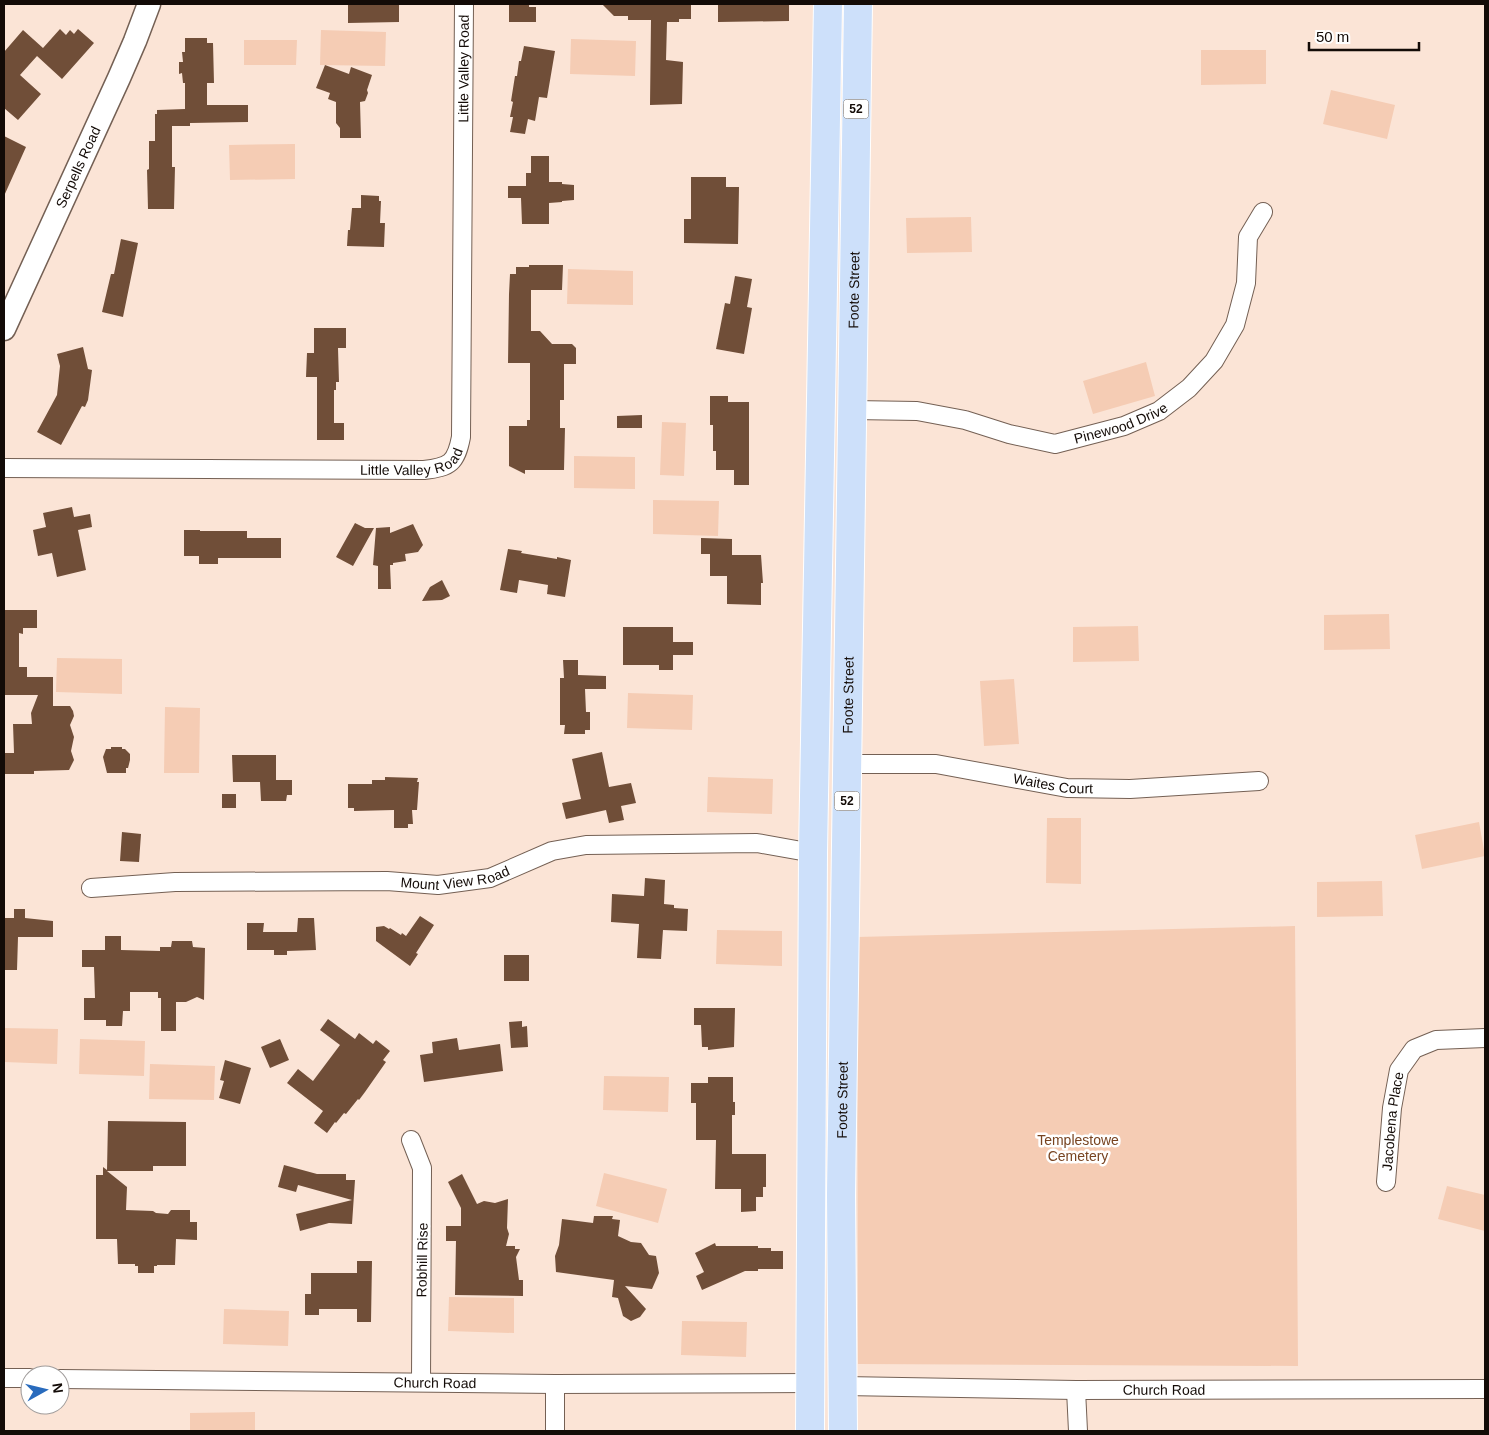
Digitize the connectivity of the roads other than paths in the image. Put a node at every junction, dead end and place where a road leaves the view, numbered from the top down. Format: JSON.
{"nodes":[{"id":1,"x":148,"y":4,"type":"edge"},
{"id":2,"x":464,"y":4,"type":"edge"},
{"id":3,"x":828,"y":4,"type":"edge"},
{"id":4,"x":858,"y":4,"type":"edge"},
{"id":5,"x":1263,"y":212,"type":"dead end"},
{"id":6,"x":4,"y":329,"type":"edge"},
{"id":7,"x":852,"y":410,"type":"junction"},
{"id":8,"x":4,"y":468,"type":"edge"},
{"id":9,"x":817,"y":610,"type":"junction"},
{"id":10,"x":850,"y":610,"type":"junction"},
{"id":11,"x":848,"y":764,"type":"junction"},
{"id":12,"x":1259,"y":781,"type":"dead end"},
{"id":13,"x":813,"y":853,"type":"junction"},
{"id":14,"x":91,"y":888,"type":"dead end"},
{"id":15,"x":1485,"y":1038,"type":"edge"},
{"id":16,"x":411,"y":1140,"type":"dead end"},
{"id":17,"x":1386,"y":1182,"type":"dead end"},
{"id":18,"x":4,"y":1378,"type":"edge"},
{"id":19,"x":20,"y":1378,"type":"edge"},
{"id":20,"x":70,"y":1378,"type":"edge"},
{"id":21,"x":420,"y":1382,"type":"junction"},
{"id":22,"x":811,"y":1383,"type":"junction"},
{"id":23,"x":555,"y":1384,"type":"junction"},
{"id":24,"x":844,"y":1386,"type":"junction"},
{"id":25,"x":1485,"y":1389,"type":"edge"},
{"id":26,"x":1076,"y":1390,"type":"junction"},
{"id":27,"x":555,"y":1431,"type":"edge"},
{"id":28,"x":810,"y":1431,"type":"edge"},
{"id":29,"x":826,"y":1431,"type":"edge"},
{"id":30,"x":843,"y":1431,"type":"edge"},
{"id":31,"x":1078,"y":1431,"type":"edge"}],
"edges":[{"from":1,"to":6,"type":"street","name":"Serpells Road"},
{"from":2,"to":8,"type":"street","name":"Little Valley Road"},
{"from":3,"to":9,"type":"main road","number":"52"},
{"from":4,"to":7,"type":"main road","name":"Foote Street","number":"52"},
{"from":5,"to":7,"type":"street","name":"Pinewood Drive"},
{"from":7,"to":10,"type":"main road","name":"Foote Street","number":"52"},
{"from":9,"to":10,"type":"main road"},
{"from":9,"to":13,"type":"main road","number":"52"},
{"from":10,"to":11,"type":"main road","name":"Foote Street","number":"52"},
{"from":11,"to":12,"type":"street","name":"Waites Court"},
{"from":11,"to":24,"type":"main road","name":"Foote Street","number":"52"},
{"from":13,"to":14,"type":"street","name":"Mount View Road"},
{"from":13,"to":22,"type":"main road","number":"52"},
{"from":15,"to":17,"type":"street","name":"Jacobena Place"},
{"from":16,"to":21,"type":"street","name":"Robhill Rise"},
{"from":18,"to":19,"type":"street"},
{"from":20,"to":21,"type":"street","name":"Church Road"},
{"from":21,"to":23,"type":"street","name":"Church Road"},
{"from":22,"to":23,"type":"street","name":"Church Road"},
{"from":22,"to":28,"type":"main road","number":"52"},
{"from":23,"to":27,"type":"street"},
{"from":24,"to":26,"type":"street","name":"Church Road"},
{"from":24,"to":29,"type":"main road"},
{"from":24,"to":30,"type":"main road","number":"52"},
{"from":25,"to":26,"type":"street","name":"Church Road"},
{"from":26,"to":31,"type":"street"}]}
